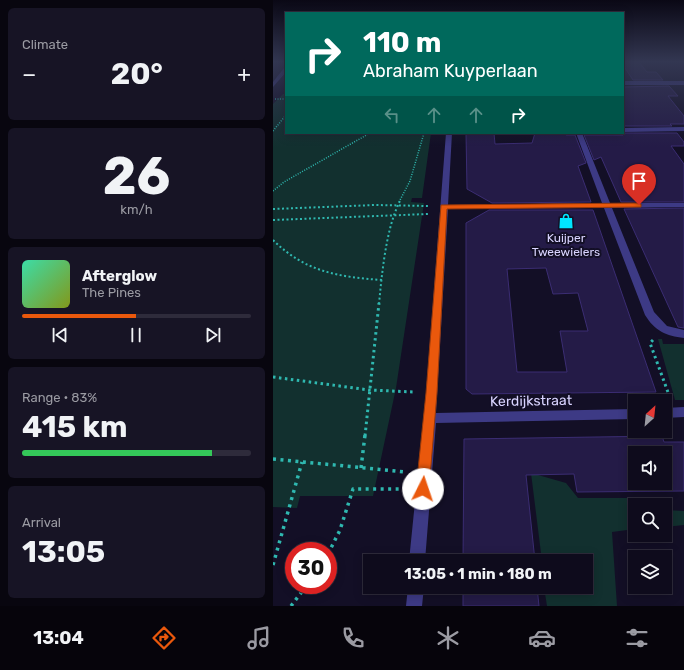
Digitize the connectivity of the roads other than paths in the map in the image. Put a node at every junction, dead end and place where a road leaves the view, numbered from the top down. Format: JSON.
{"nodes":[{"id":1,"x":684,"y":129,"type":"edge"},
{"id":2,"x":624,"y":130,"type":"edge"},
{"id":3,"x":449,"y":134,"type":"edge"},
{"id":4,"x":579,"y":134,"type":"edge"},
{"id":5,"x":684,"y":205,"type":"edge"},
{"id":6,"x":608,"y":206,"type":"junction"},
{"id":7,"x":444,"y":210,"type":"junction"},
{"id":8,"x":684,"y":334,"type":"edge"},
{"id":9,"x":628,"y":414,"type":"edge"},
{"id":10,"x":429,"y":418,"type":"junction"},
{"id":11,"x":418,"y":554,"type":"edge"},
{"id":12,"x":415,"y":594,"type":"edge"},
{"id":13,"x":414,"y":606,"type":"edge"}],
"edges":[{"from":1,"to":2,"type":"street"},
{"from":3,"to":7,"type":"street"},
{"from":4,"to":6,"type":"street"},
{"from":5,"to":6,"type":"street"},
{"from":6,"to":7,"type":"street"},
{"from":6,"to":8,"type":"street"},
{"from":7,"to":10,"type":"street"},
{"from":9,"to":10,"type":"street","name":"Kerdijkstraat"},
{"from":10,"to":11,"type":"street"},
{"from":12,"to":13,"type":"street"}]}
